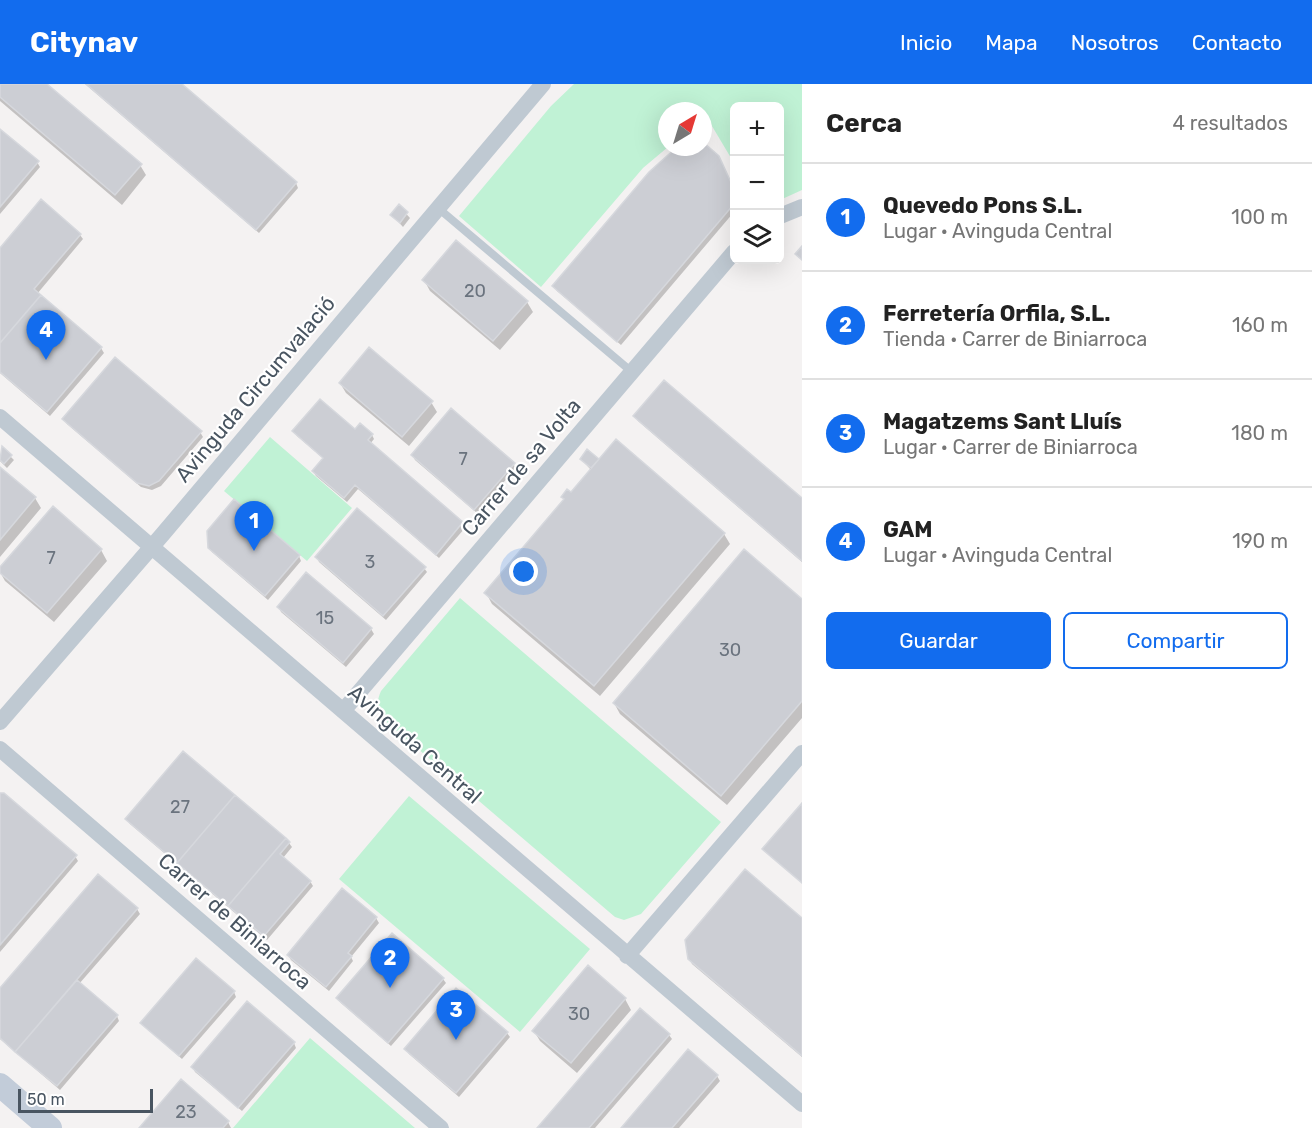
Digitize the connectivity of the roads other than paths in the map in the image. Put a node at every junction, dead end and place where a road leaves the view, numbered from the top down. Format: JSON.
{"nodes":[{"id":1,"x":543,"y":84,"type":"edge"},
{"id":2,"x":802,"y":207,"type":"edge"},
{"id":3,"x":438,"y":208,"type":"junction"},
{"id":4,"x":784,"y":214,"type":"edge"},
{"id":5,"x":730,"y":258,"type":"edge"},
{"id":6,"x":632,"y":372,"type":"junction"},
{"id":7,"x":0,"y":417,"type":"edge"},
{"id":8,"x":152,"y":546,"type":"junction"},
{"id":9,"x":343,"y":711,"type":"junction"},
{"id":10,"x":0,"y":722,"type":"edge"},
{"id":11,"x":0,"y":748,"type":"edge"},
{"id":12,"x":802,"y":753,"type":"edge"},
{"id":13,"x":627,"y":956,"type":"junction"},
{"id":14,"x":0,"y":1085,"type":"edge"},
{"id":15,"x":802,"y":1104,"type":"edge"},
{"id":16,"x":50,"y":1128,"type":"edge"},
{"id":17,"x":441,"y":1128,"type":"edge"}],
"edges":[{"from":1,"to":3,"type":"street","name":"Avinguda Circumvalació"},
{"from":2,"to":4,"type":"street"},
{"from":3,"to":6,"type":"lane"},
{"from":3,"to":8,"type":"street","name":"Avinguda Circumvalació"},
{"from":5,"to":6,"type":"street","name":"Carrer de sa Volta"},
{"from":6,"to":9,"type":"street","name":"Carrer de sa Volta"},
{"from":7,"to":8,"type":"street","name":"Avinguda Central"},
{"from":8,"to":9,"type":"street","name":"Avinguda Central"},
{"from":8,"to":10,"type":"street","name":"Avinguda Circumvalació"},
{"from":9,"to":13,"type":"street","name":"Avinguda Central"},
{"from":11,"to":17,"type":"street","name":"Carrer de Biniarroca"},
{"from":12,"to":13,"type":"street"},
{"from":13,"to":15,"type":"street","name":"Avinguda Central"},
{"from":14,"to":16,"type":"main road"}]}
